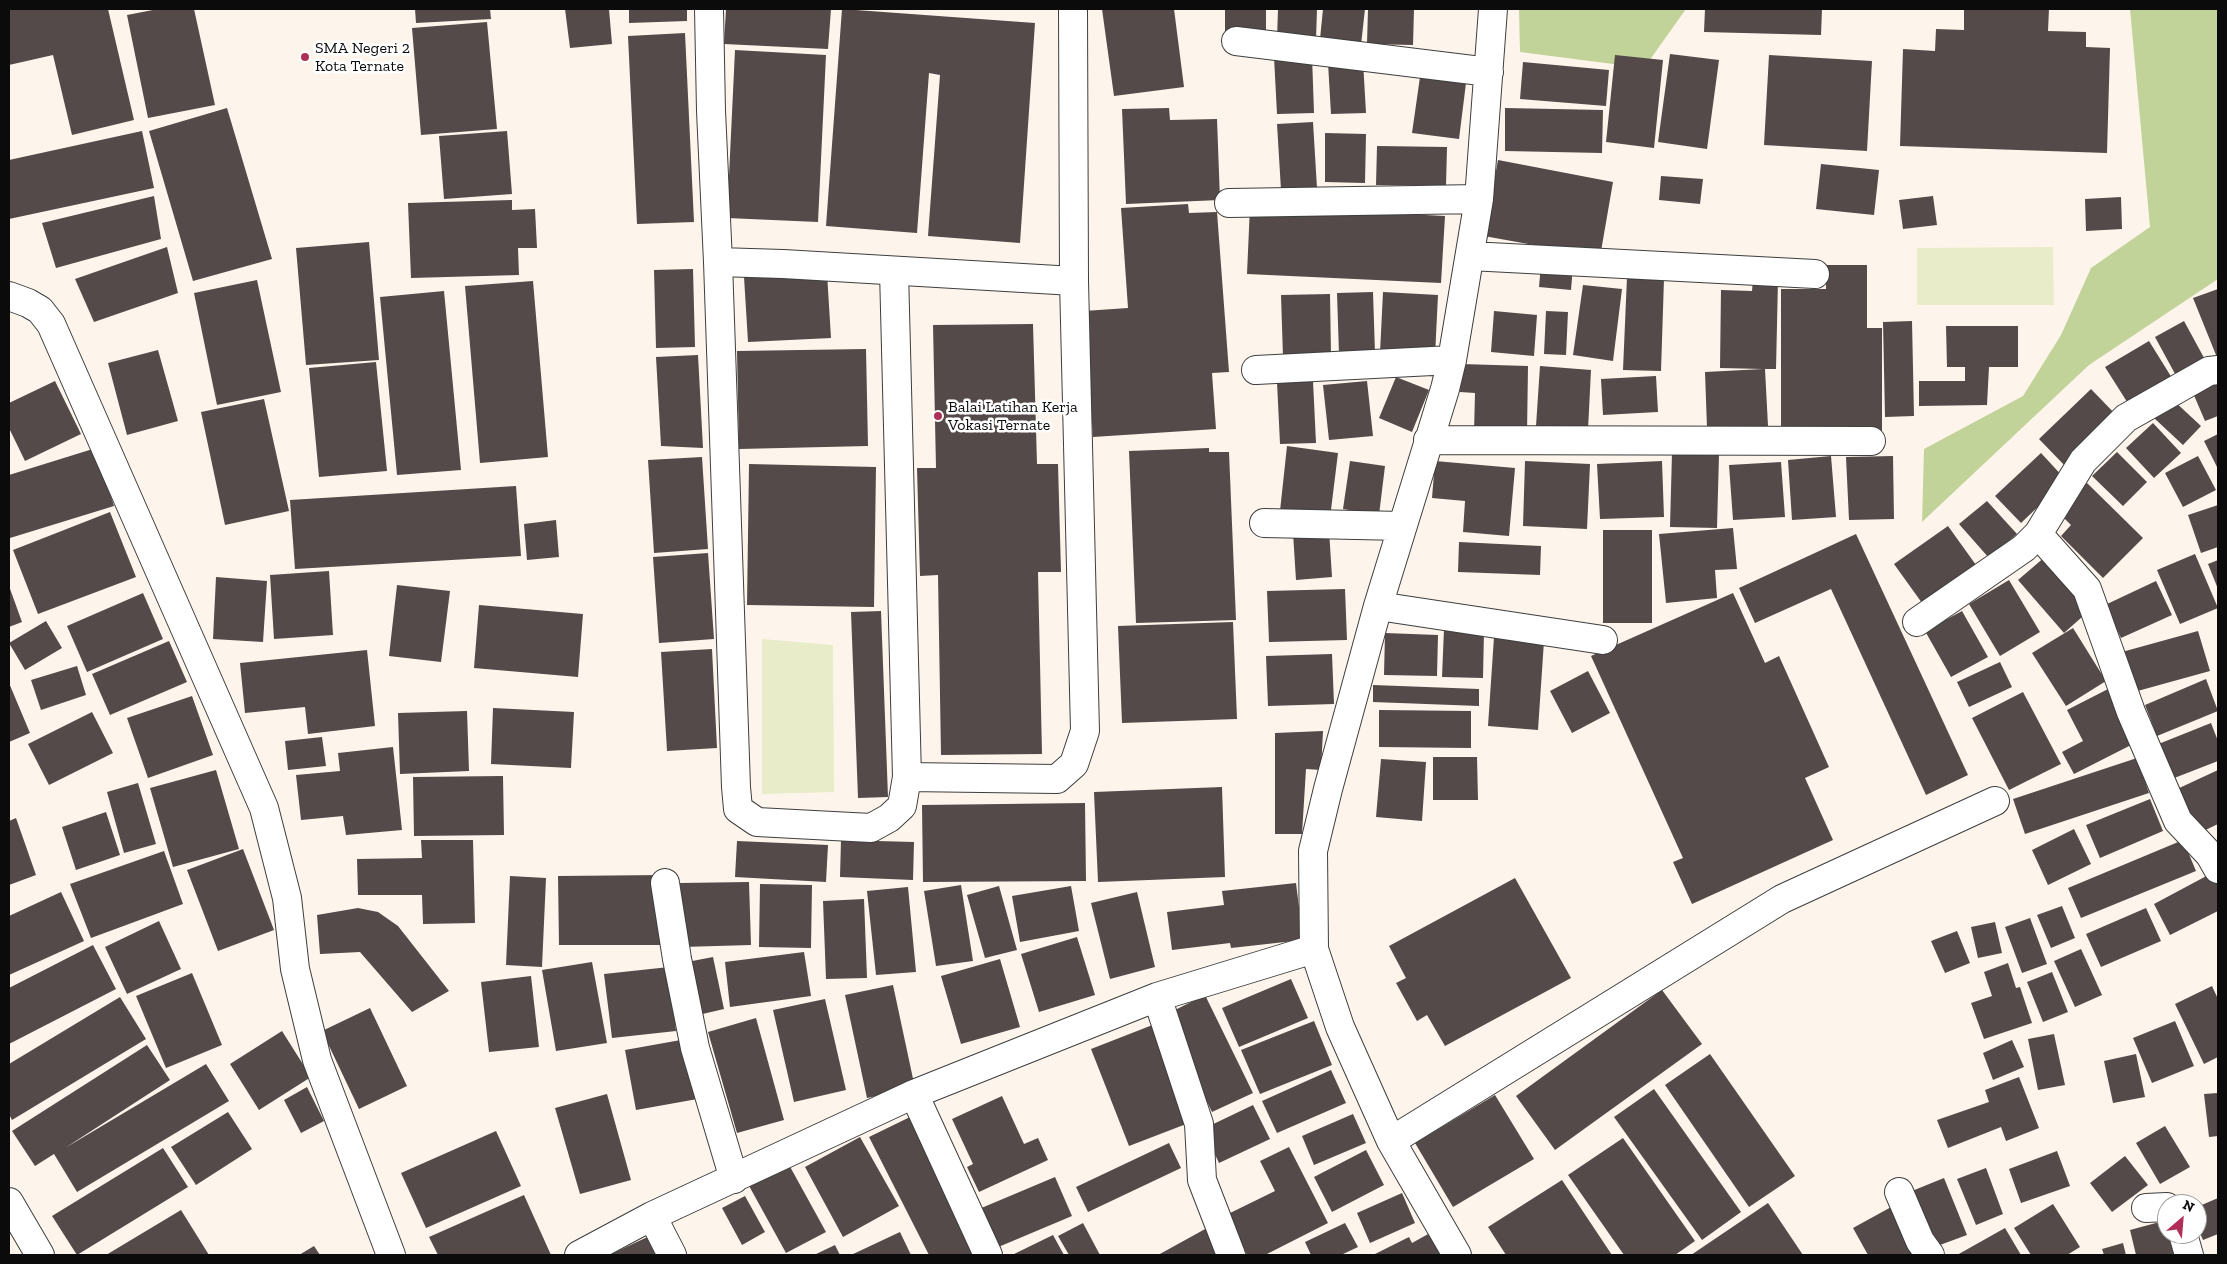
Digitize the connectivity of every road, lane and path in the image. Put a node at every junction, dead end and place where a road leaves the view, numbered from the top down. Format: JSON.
{"nodes":[{"id":1,"x":709,"y":9,"type":"edge"},
{"id":2,"x":1073,"y":9,"type":"edge"},
{"id":3,"x":1494,"y":9,"type":"edge"},
{"id":4,"x":1236,"y":41,"type":"dead end"},
{"id":5,"x":1489,"y":72,"type":"junction"},
{"id":6,"x":1479,"y":199,"type":"junction"},
{"id":7,"x":1229,"y":203,"type":"dead end"},
{"id":8,"x":1470,"y":256,"type":"junction"},
{"id":9,"x":718,"y":262,"type":"junction"},
{"id":10,"x":894,"y":271,"type":"junction"},
{"id":11,"x":1815,"y":274,"type":"dead end"},
{"id":12,"x":1074,"y":281,"type":"junction"},
{"id":13,"x":9,"y":296,"type":"edge"},
{"id":14,"x":1452,"y":360,"type":"junction"},
{"id":15,"x":1256,"y":370,"type":"dead end"},
{"id":16,"x":2218,"y":370,"type":"edge"},
{"id":17,"x":1428,"y":440,"type":"junction"},
{"id":18,"x":1870,"y":442,"type":"dead end"},
{"id":19,"x":1264,"y":523,"type":"dead end"},
{"id":20,"x":1402,"y":526,"type":"junction"},
{"id":21,"x":2038,"y":534,"type":"junction"},
{"id":22,"x":1378,"y":606,"type":"junction"},
{"id":23,"x":1917,"y":622,"type":"dead end"},
{"id":24,"x":1603,"y":640,"type":"dead end"},
{"id":25,"x":907,"y":777,"type":"junction"},
{"id":26,"x":1995,"y":801,"type":"dead end"},
{"id":27,"x":2218,"y":870,"type":"edge"},
{"id":28,"x":665,"y":883,"type":"dead end"},
{"id":29,"x":1314,"y":949,"type":"junction"},
{"id":30,"x":1157,"y":997,"type":"junction"},
{"id":31,"x":914,"y":1094,"type":"junction"},
{"id":32,"x":1391,"y":1141,"type":"junction"},
{"id":33,"x":734,"y":1179,"type":"junction"},
{"id":34,"x":1899,"y":1192,"type":"dead end"},
{"id":35,"x":9,"y":1202,"type":"edge"},
{"id":36,"x":652,"y":1216,"type":"junction"},
{"id":37,"x":40,"y":1255,"type":"edge"},
{"id":38,"x":391,"y":1255,"type":"edge"},
{"id":39,"x":579,"y":1255,"type":"edge"},
{"id":40,"x":672,"y":1255,"type":"edge"},
{"id":41,"x":988,"y":1255,"type":"edge"},
{"id":42,"x":1231,"y":1255,"type":"edge"},
{"id":43,"x":1457,"y":1255,"type":"edge"},
{"id":44,"x":1930,"y":1255,"type":"edge"}],
"edges":[{"from":1,"to":9,"type":"street"},
{"from":2,"to":12,"type":"street"},
{"from":3,"to":5,"type":"street"},
{"from":4,"to":5,"type":"street"},
{"from":5,"to":6,"type":"street"},
{"from":6,"to":7,"type":"street"},
{"from":6,"to":8,"type":"street"},
{"from":8,"to":11,"type":"street"},
{"from":8,"to":14,"type":"street"},
{"from":9,"to":10,"type":"street"},
{"from":9,"to":25,"type":"street"},
{"from":10,"to":12,"type":"street"},
{"from":10,"to":25,"type":"street"},
{"from":12,"to":25,"type":"street"},
{"from":13,"to":38,"type":"street"},
{"from":14,"to":15,"type":"street"},
{"from":14,"to":17,"type":"street"},
{"from":16,"to":21,"type":"street"},
{"from":17,"to":18,"type":"street"},
{"from":17,"to":20,"type":"street"},
{"from":19,"to":20,"type":"street"},
{"from":20,"to":22,"type":"street"},
{"from":21,"to":23,"type":"street"},
{"from":21,"to":27,"type":"street"},
{"from":22,"to":24,"type":"street"},
{"from":22,"to":29,"type":"street"},
{"from":26,"to":32,"type":"street"},
{"from":28,"to":33,"type":"street"},
{"from":29,"to":30,"type":"street"},
{"from":29,"to":32,"type":"street"},
{"from":30,"to":31,"type":"street"},
{"from":30,"to":42,"type":"street"},
{"from":31,"to":33,"type":"street"},
{"from":31,"to":41,"type":"street"},
{"from":32,"to":43,"type":"street"},
{"from":33,"to":36,"type":"street"},
{"from":34,"to":44,"type":"street"},
{"from":35,"to":37,"type":"street"},
{"from":36,"to":39,"type":"street"},
{"from":36,"to":40,"type":"street"}]}
